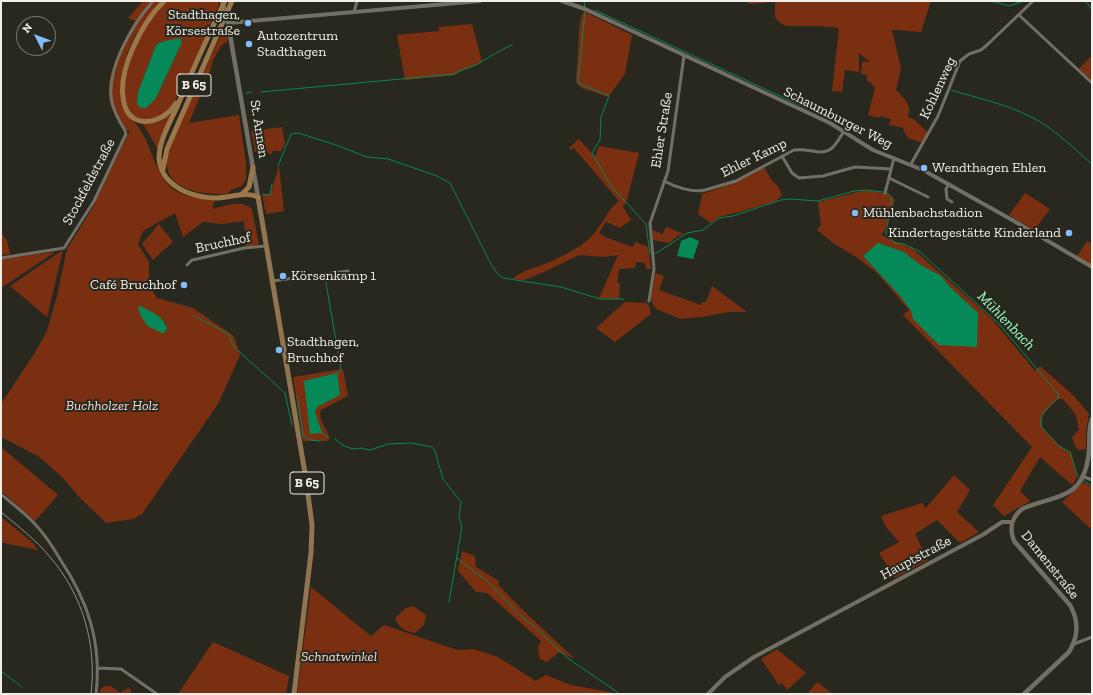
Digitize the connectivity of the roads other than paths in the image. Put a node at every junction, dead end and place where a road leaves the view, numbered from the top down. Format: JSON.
{"nodes":[{"id":1,"x":154,"y":1,"type":"edge"},
{"id":2,"x":164,"y":1,"type":"edge"},
{"id":3,"x":223,"y":1,"type":"edge"},
{"id":4,"x":232,"y":1,"type":"edge"},
{"id":5,"x":357,"y":1,"type":"edge"},
{"id":6,"x":480,"y":1,"type":"edge"},
{"id":7,"x":562,"y":1,"type":"edge"},
{"id":8,"x":1033,"y":1,"type":"edge"},
{"id":9,"x":354,"y":12,"type":"junction"},
{"id":10,"x":1019,"y":15,"type":"junction"},
{"id":11,"x":226,"y":22,"type":"junction"},
{"id":12,"x":684,"y":56,"type":"junction"},
{"id":13,"x":1092,"y":83,"type":"edge"},
{"id":14,"x":186,"y":85,"type":"junction"},
{"id":15,"x":844,"y":131,"type":"junction"},
{"id":16,"x":782,"y":156,"type":"junction"},
{"id":17,"x":894,"y":158,"type":"junction"},
{"id":18,"x":911,"y":164,"type":"junction"},
{"id":19,"x":253,"y":167,"type":"junction"},
{"id":20,"x":891,"y":169,"type":"junction"},
{"id":21,"x":163,"y":172,"type":"junction"},
{"id":22,"x":889,"y":178,"type":"junction"},
{"id":23,"x":664,"y":181,"type":"junction"},
{"id":24,"x":949,"y":184,"type":"junction"},
{"id":25,"x":885,"y":193,"type":"dead end"},
{"id":26,"x":241,"y":194,"type":"junction"},
{"id":27,"x":258,"y":197,"type":"junction"},
{"id":28,"x":928,"y":197,"type":"dead end"},
{"id":29,"x":952,"y":202,"type":"dead end"},
{"id":30,"x":266,"y":246,"type":"junction"},
{"id":31,"x":1,"y":258,"type":"edge"},
{"id":32,"x":189,"y":264,"type":"dead end"},
{"id":33,"x":1092,"y":267,"type":"edge"},
{"id":34,"x":348,"y":271,"type":"dead end"},
{"id":35,"x":272,"y":281,"type":"junction"},
{"id":36,"x":649,"y":301,"type":"dead end"},
{"id":37,"x":1092,"y":419,"type":"edge"},
{"id":38,"x":1082,"y":476,"type":"junction"},
{"id":39,"x":1092,"y":480,"type":"edge"},
{"id":40,"x":1,"y":494,"type":"edge"},
{"id":41,"x":1012,"y":522,"type":"junction"},
{"id":42,"x":1092,"y":637,"type":"edge"},
{"id":43,"x":1074,"y":644,"type":"junction"},
{"id":44,"x":97,"y":668,"type":"junction"},
{"id":45,"x":96,"y":694,"type":"edge"},
{"id":46,"x":157,"y":694,"type":"edge"},
{"id":47,"x":294,"y":694,"type":"edge"},
{"id":48,"x":708,"y":694,"type":"edge"},
{"id":49,"x":1024,"y":694,"type":"edge"}],
"edges":[{"from":1,"to":31,"type":"street","name":"Stockfeldstraße"},
{"from":2,"to":14,"type":"highway"},
{"from":3,"to":11,"type":"main road","name":"St. Annen"},
{"from":3,"to":14,"type":"highway","number":"B 65"},
{"from":4,"to":11,"type":"highway","number":"B 65"},
{"from":5,"to":9,"type":"street"},
{"from":6,"to":9,"type":"street"},
{"from":7,"to":12,"type":"street","name":"Schaumburger Weg"},
{"from":8,"to":10,"type":"street","name":"Kohlenweg"},
{"from":9,"to":11,"type":"street"},
{"from":10,"to":13,"type":"street"},
{"from":10,"to":18,"type":"street","name":"Kohlenweg"},
{"from":11,"to":19,"type":"main road","name":"St. Annen"},
{"from":11,"to":21,"type":"highway","number":"B 65"},
{"from":12,"to":15,"type":"street","name":"Schaumburger Weg"},
{"from":12,"to":23,"type":"street","name":"Ehler Straße"},
{"from":14,"to":21,"type":"highway","number":"B 65"},
{"from":15,"to":16,"type":"street","name":"Ehler Kamp"},
{"from":15,"to":17,"type":"street","name":"Schaumburger Weg"},
{"from":16,"to":20,"type":"street"},
{"from":16,"to":23,"type":"street","name":"Ehler Kamp"},
{"from":17,"to":18,"type":"street","name":"Schaumburger Weg"},
{"from":17,"to":20,"type":"street"},
{"from":18,"to":24,"type":"street","name":"Schaumburger Weg"},
{"from":19,"to":26,"type":"highway"},
{"from":19,"to":27,"type":"main road","name":"St. Annen"},
{"from":20,"to":22,"type":"street"},
{"from":21,"to":26,"type":"highway"},
{"from":22,"to":25,"type":"street"},
{"from":22,"to":28,"type":"street"},
{"from":23,"to":36,"type":"street","name":"Ehler Straße"},
{"from":24,"to":29,"type":"street"},
{"from":24,"to":33,"type":"street","name":"Schaumburger Weg"},
{"from":26,"to":27,"type":"highway"},
{"from":27,"to":30,"type":"main road","name":"St. Annen","number":"B 65"},
{"from":30,"to":32,"type":"street","name":"Bruchhof"},
{"from":30,"to":35,"type":"main road","name":"St. Annen","number":"B 65"},
{"from":34,"to":35,"type":"street"},
{"from":35,"to":47,"type":"main road","number":"B 65"},
{"from":37,"to":38,"type":"main road","name":"Hauptstraße"},
{"from":38,"to":39,"type":"street"},
{"from":38,"to":41,"type":"main road","name":"Hauptstraße"},
{"from":40,"to":44,"type":"street"},
{"from":41,"to":43,"type":"main road","name":"Damenstraße"},
{"from":41,"to":48,"type":"street","name":"Hauptstraße"},
{"from":42,"to":43,"type":"street"},
{"from":43,"to":49,"type":"main road"},
{"from":44,"to":45,"type":"street"},
{"from":44,"to":46,"type":"street"}]}
